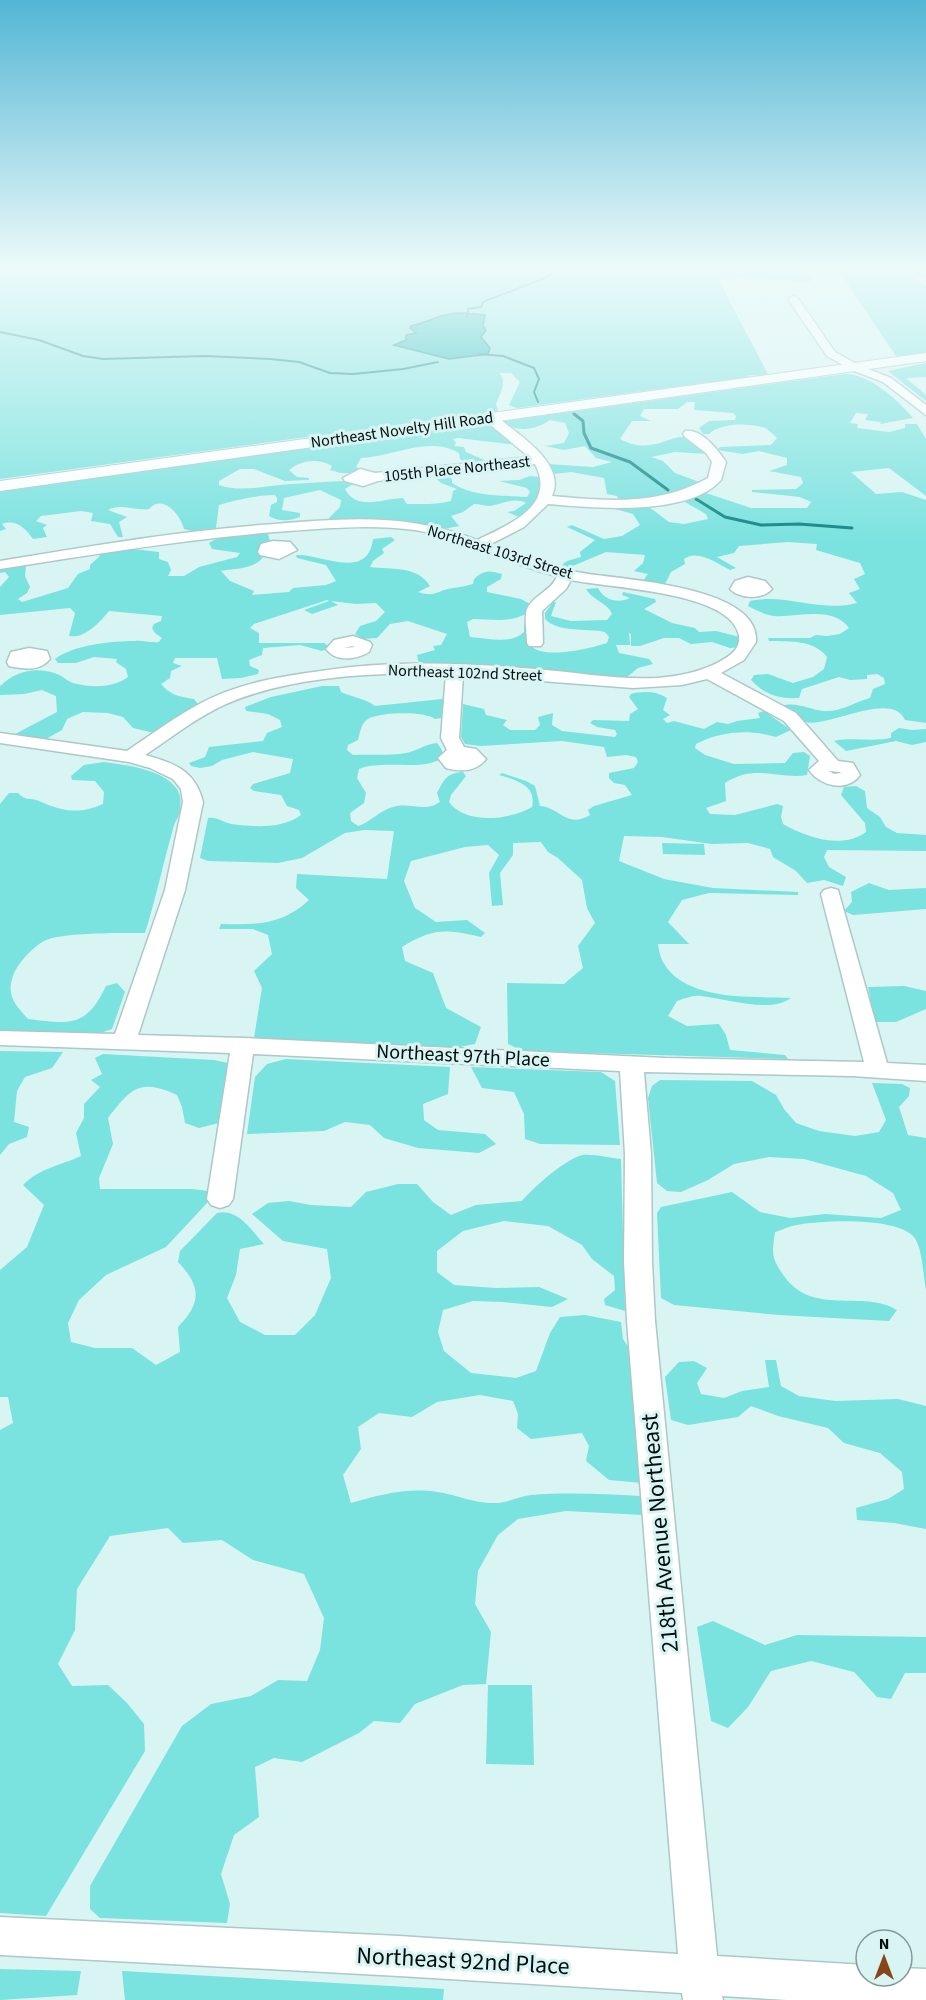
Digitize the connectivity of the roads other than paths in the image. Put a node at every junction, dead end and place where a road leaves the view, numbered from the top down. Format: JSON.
{"nodes":[{"id":1,"x":842,"y":359,"type":"edge"},
{"id":2,"x":919,"y":359,"type":"edge"},
{"id":3,"x":856,"y":368,"type":"junction"},
{"id":4,"x":490,"y":418,"type":"junction"},
{"id":5,"x":926,"y":419,"type":"edge"},
{"id":6,"x":681,"y":432,"type":"dead end"},
{"id":7,"x":539,"y":460,"type":"junction"},
{"id":8,"x":375,"y":477,"type":"dead end"},
{"id":9,"x":0,"y":486,"type":"edge"},
{"id":10,"x":545,"y":500,"type":"junction"},
{"id":11,"x":274,"y":528,"type":"junction"},
{"id":12,"x":277,"y":544,"type":"dead end"},
{"id":13,"x":477,"y":545,"type":"junction"},
{"id":14,"x":0,"y":565,"type":"edge"},
{"id":15,"x":566,"y":574,"type":"junction"},
{"id":16,"x":741,"y":592,"type":"dead end"},
{"id":17,"x":715,"y":602,"type":"junction"},
{"id":18,"x":535,"y":643,"type":"dead end"},
{"id":19,"x":353,"y":654,"type":"dead end"},
{"id":20,"x":20,"y":665,"type":"dead end"},
{"id":21,"x":455,"y":669,"type":"junction"},
{"id":22,"x":360,"y":671,"type":"junction"},
{"id":23,"x":709,"y":673,"type":"junction"},
{"id":24,"x":0,"y":677,"type":"edge"},
{"id":25,"x":0,"y":738,"type":"edge"},
{"id":26,"x":457,"y":752,"type":"dead end"},
{"id":27,"x":130,"y":757,"type":"junction"},
{"id":28,"x":831,"y":764,"type":"dead end"},
{"id":29,"x":831,"y":894,"type":"dead end"},
{"id":30,"x":0,"y":1038,"type":"edge"},
{"id":31,"x":124,"y":1041,"type":"junction"},
{"id":32,"x":243,"y":1045,"type":"junction"},
{"id":33,"x":631,"y":1064,"type":"junction"},
{"id":34,"x":877,"y":1068,"type":"junction"},
{"id":35,"x":926,"y":1073,"type":"edge"},
{"id":36,"x":220,"y":1199,"type":"dead end"},
{"id":37,"x":0,"y":1936,"type":"edge"},
{"id":38,"x":701,"y":1988,"type":"edge"},
{"id":39,"x":926,"y":1989,"type":"edge"}],
"edges":[{"from":1,"to":3,"type":"street"},
{"from":2,"to":3,"type":"main road","name":"Northeast Novelty Hill Road"},
{"from":3,"to":4,"type":"main road","name":"Northeast Novelty Hill Road"},
{"from":3,"to":5,"type":"street"},
{"from":4,"to":7,"type":"street"},
{"from":4,"to":9,"type":"main road","name":"Northeast Novelty Hill Road"},
{"from":6,"to":10,"type":"street"},
{"from":7,"to":8,"type":"street","name":"105th Place Northeast"},
{"from":7,"to":10,"type":"street"},
{"from":10,"to":13,"type":"street"},
{"from":11,"to":12,"type":"street"},
{"from":11,"to":13,"type":"street","name":"Northeast 103rd Street"},
{"from":11,"to":14,"type":"street","name":"Northeast 103rd Street"},
{"from":13,"to":15,"type":"street","name":"Northeast 103rd Street"},
{"from":15,"to":17,"type":"street","name":"Northeast 103rd Street"},
{"from":15,"to":18,"type":"street"},
{"from":16,"to":17,"type":"street"},
{"from":17,"to":23,"type":"street","name":"Northeast 103rd Street"},
{"from":19,"to":22,"type":"street"},
{"from":20,"to":24,"type":"street"},
{"from":21,"to":22,"type":"street","name":"Northeast 102nd Street"},
{"from":21,"to":23,"type":"street","name":"Northeast 102nd Street"},
{"from":21,"to":26,"type":"street"},
{"from":22,"to":27,"type":"street","name":"Northeast 102nd Street"},
{"from":23,"to":28,"type":"street"},
{"from":25,"to":27,"type":"street"},
{"from":27,"to":31,"type":"street"},
{"from":29,"to":34,"type":"street"},
{"from":30,"to":31,"type":"street","name":"Northeast 97th Place"},
{"from":31,"to":32,"type":"street","name":"Northeast 97th Place"},
{"from":32,"to":33,"type":"street","name":"Northeast 97th Place"},
{"from":32,"to":36,"type":"street"},
{"from":33,"to":34,"type":"street","name":"Northeast 97th Place"},
{"from":33,"to":38,"type":"street","name":"218th Avenue Northeast"},
{"from":34,"to":35,"type":"street","name":"Northeast 97th Place"},
{"from":37,"to":38,"type":"street","name":"Northeast 92nd Place"},
{"from":38,"to":39,"type":"street","name":"Northeast 92nd Place"}]}
